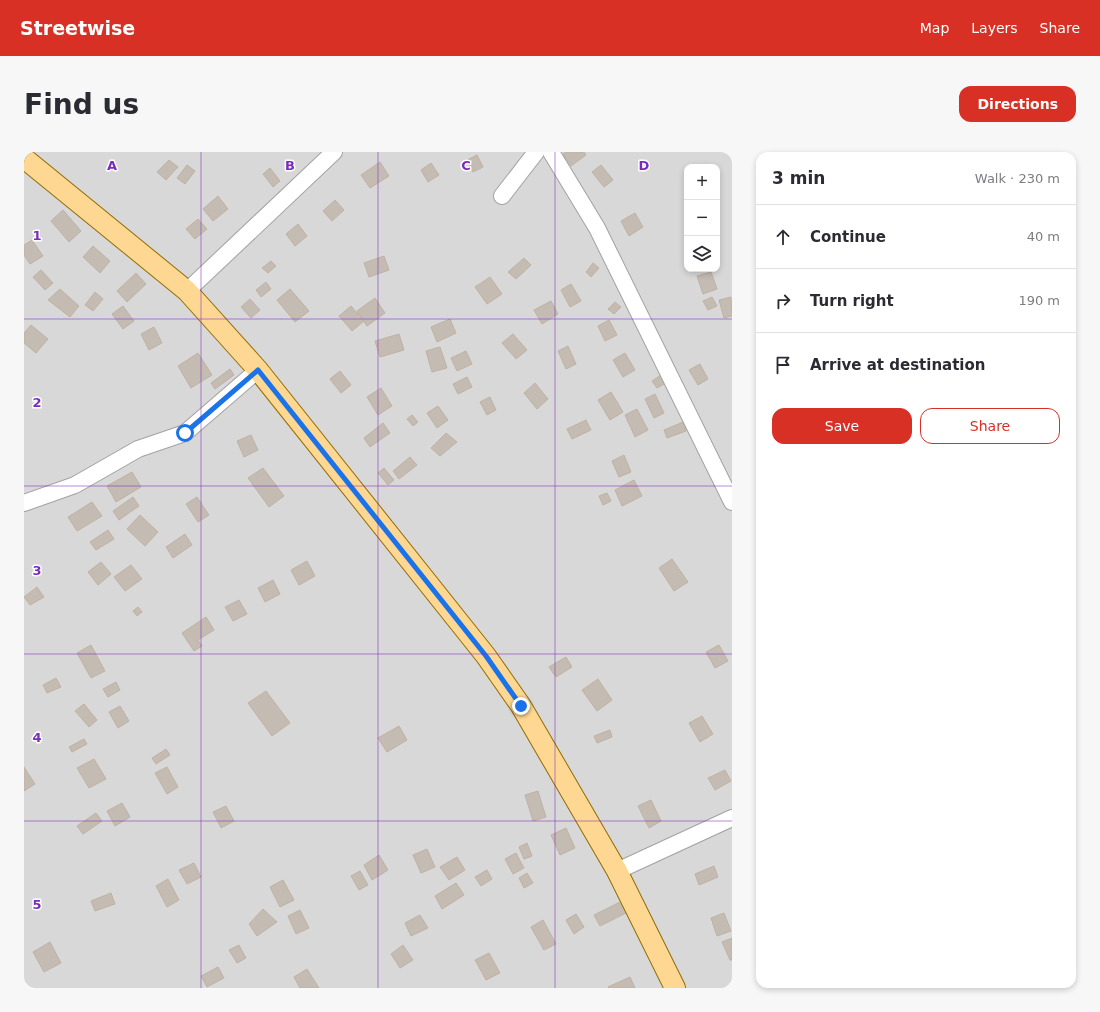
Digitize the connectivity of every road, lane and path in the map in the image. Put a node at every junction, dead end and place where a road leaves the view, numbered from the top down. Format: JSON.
{"nodes":[{"id":1,"x":334,"y":152,"type":"edge"},
{"id":2,"x":536,"y":152,"type":"edge"},
{"id":3,"x":551,"y":152,"type":"edge"},
{"id":4,"x":24,"y":158,"type":"edge"},
{"id":5,"x":502,"y":196,"type":"dead end"},
{"id":6,"x":187,"y":291,"type":"junction"},
{"id":7,"x":258,"y":370,"type":"junction"},
{"id":8,"x":732,"y":502,"type":"edge"},
{"id":9,"x":24,"y":503,"type":"edge"},
{"id":10,"x":732,"y":818,"type":"edge"},
{"id":11,"x":617,"y":871,"type":"junction"},
{"id":12,"x":675,"y":988,"type":"edge"}],
"edges":[{"from":1,"to":6,"type":"street"},
{"from":2,"to":5,"type":"street"},
{"from":3,"to":8,"type":"street"},
{"from":4,"to":6,"type":"main road"},
{"from":6,"to":7,"type":"main road"},
{"from":7,"to":9,"type":"street"},
{"from":7,"to":11,"type":"main road"},
{"from":10,"to":11,"type":"street"},
{"from":11,"to":12,"type":"main road"}]}
